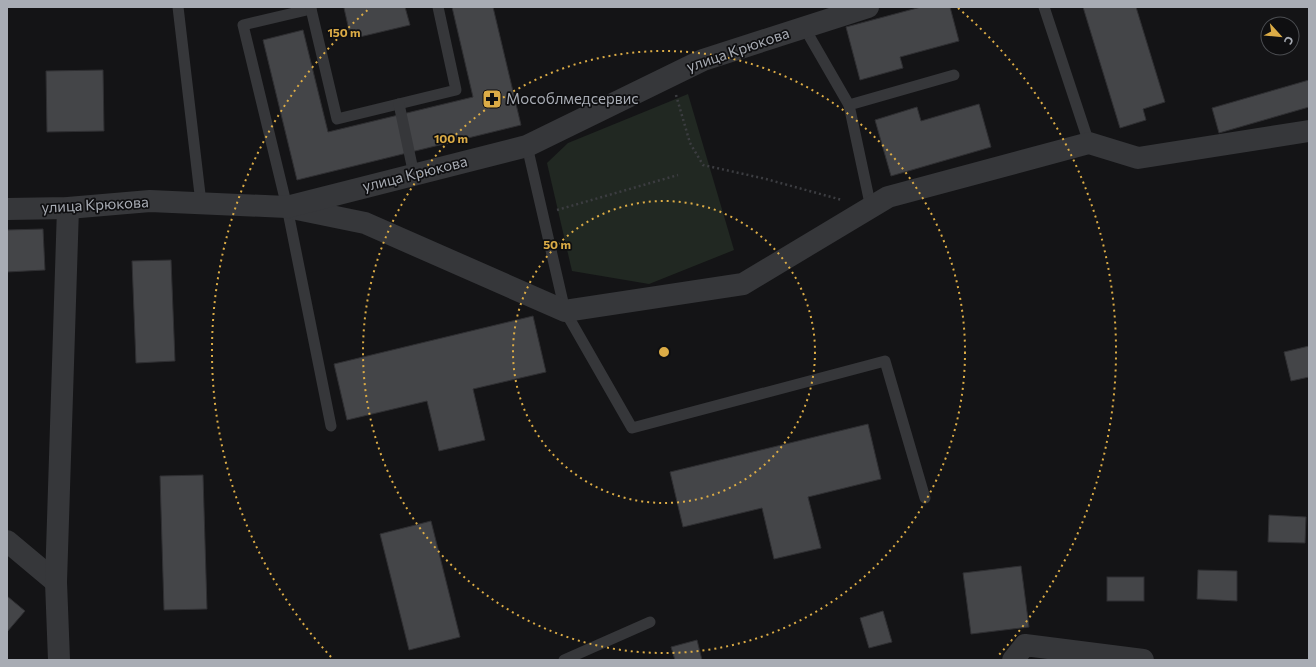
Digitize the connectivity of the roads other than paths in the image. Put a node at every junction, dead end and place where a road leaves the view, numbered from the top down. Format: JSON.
{"nodes":[{"id":1,"x":178,"y":7,"type":"edge"},
{"id":2,"x":438,"y":7,"type":"edge"},
{"id":3,"x":868,"y":7,"type":"edge"},
{"id":4,"x":1044,"y":7,"type":"edge"},
{"id":5,"x":311,"y":8,"type":"edge"},
{"id":6,"x":804,"y":28,"type":"junction"},
{"id":7,"x":954,"y":75,"type":"dead end"},
{"id":8,"x":399,"y":104,"type":"junction"},
{"id":9,"x":849,"y":105,"type":"junction"},
{"id":10,"x":1309,"y":131,"type":"edge"},
{"id":11,"x":1089,"y":143,"type":"junction"},
{"id":12,"x":527,"y":146,"type":"junction"},
{"id":13,"x":414,"y":174,"type":"junction"},
{"id":14,"x":201,"y":203,"type":"junction"},
{"id":15,"x":287,"y":207,"type":"junction"},
{"id":16,"x":68,"y":208,"type":"junction"},
{"id":17,"x":870,"y":208,"type":"junction"},
{"id":18,"x":7,"y":209,"type":"edge"},
{"id":19,"x":565,"y":311,"type":"junction"},
{"id":20,"x":331,"y":426,"type":"dead end"},
{"id":21,"x":925,"y":498,"type":"dead end"},
{"id":22,"x":7,"y":541,"type":"edge"},
{"id":23,"x":56,"y":582,"type":"junction"},
{"id":24,"x":650,"y":622,"type":"dead end"},
{"id":25,"x":59,"y":660,"type":"edge"},
{"id":26,"x":564,"y":660,"type":"edge"},
{"id":27,"x":1013,"y":660,"type":"edge"},
{"id":28,"x":1143,"y":660,"type":"edge"}],
"edges":[{"from":1,"to":14,"type":"lane"},
{"from":2,"to":8,"type":"lane"},
{"from":3,"to":6,"type":"street","name":"улица Крюкова"},
{"from":4,"to":11,"type":"lane"},
{"from":5,"to":8,"type":"lane"},
{"from":5,"to":15,"type":"lane"},
{"from":6,"to":9,"type":"lane"},
{"from":6,"to":12,"type":"street","name":"улица Крюкова"},
{"from":7,"to":9,"type":"lane"},
{"from":8,"to":13,"type":"lane"},
{"from":9,"to":17,"type":"lane"},
{"from":10,"to":11,"type":"street"},
{"from":11,"to":17,"type":"street"},
{"from":12,"to":13,"type":"street","name":"улица Крюкова"},
{"from":12,"to":19,"type":"lane"},
{"from":13,"to":15,"type":"street","name":"улица Крюкова"},
{"from":14,"to":15,"type":"street","name":"улица Крюкова"},
{"from":14,"to":16,"type":"street","name":"улица Крюкова"},
{"from":15,"to":19,"type":"street"},
{"from":15,"to":20,"type":"lane"},
{"from":16,"to":18,"type":"street","name":"улица Крюкова"},
{"from":16,"to":23,"type":"street"},
{"from":17,"to":19,"type":"street"},
{"from":19,"to":21,"type":"lane"},
{"from":22,"to":23,"type":"street"},
{"from":23,"to":25,"type":"street"},
{"from":24,"to":26,"type":"lane"},
{"from":27,"to":28,"type":"street"}]}
